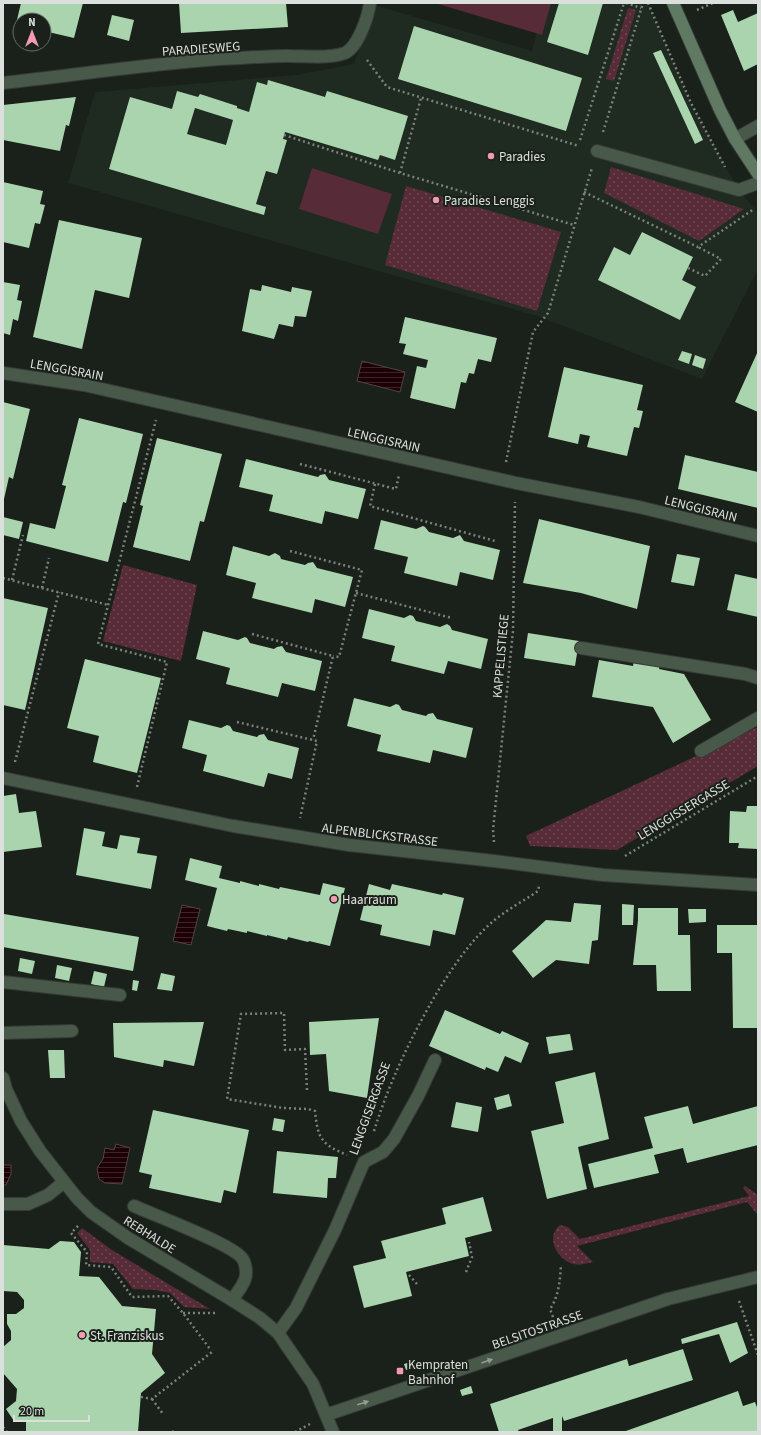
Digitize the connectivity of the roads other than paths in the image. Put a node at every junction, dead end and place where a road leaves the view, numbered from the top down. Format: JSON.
{"nodes":[{"id":1,"x":370,"y":3,"type":"edge"},
{"id":2,"x":673,"y":3,"type":"edge"},
{"id":3,"x":3,"y":83,"type":"edge"},
{"id":4,"x":758,"y":126,"type":"edge"},
{"id":5,"x":735,"y":139,"type":"junction"},
{"id":6,"x":597,"y":151,"type":"road end"},
{"id":7,"x":758,"y":174,"type":"edge"},
{"id":8,"x":758,"y":183,"type":"edge"},
{"id":9,"x":3,"y":373,"type":"edge"},
{"id":10,"x":758,"y":536,"type":"edge"},
{"id":11,"x":581,"y":648,"type":"dead end"},
{"id":12,"x":758,"y":678,"type":"edge"},
{"id":13,"x":758,"y":718,"type":"edge"},
{"id":14,"x":701,"y":751,"type":"dead end"},
{"id":15,"x":6,"y":779,"type":"edge"},
{"id":16,"x":758,"y":885,"type":"edge"},
{"id":17,"x":3,"y":982,"type":"edge"},
{"id":18,"x":120,"y":995,"type":"dead end"},
{"id":19,"x":72,"y":1031,"type":"dead end"},
{"id":20,"x":3,"y":1032,"type":"edge"},
{"id":21,"x":435,"y":1060,"type":"dead end"},
{"id":22,"x":3,"y":1078,"type":"edge"},
{"id":23,"x":64,"y":1182,"type":"junction"},
{"id":24,"x":3,"y":1204,"type":"edge"},
{"id":25,"x":134,"y":1206,"type":"dead end"},
{"id":26,"x":758,"y":1277,"type":"edge"},
{"id":27,"x":232,"y":1300,"type":"junction"},
{"id":28,"x":278,"y":1333,"type":"junction"},
{"id":29,"x":326,"y":1415,"type":"junction"},
{"id":30,"x":334,"y":1432,"type":"edge"}],
"edges":[{"from":1,"to":3,"type":"street","name":"PARADIESWEG"},
{"from":2,"to":5,"type":"street"},
{"from":4,"to":5,"type":"street"},
{"from":5,"to":7,"type":"street"},
{"from":6,"to":8,"type":"street"},
{"from":9,"to":10,"type":"street","name":"LENGGISRAIN"},
{"from":11,"to":12,"type":"street"},
{"from":13,"to":14,"type":"street"},
{"from":15,"to":16,"type":"street","name":"ALPENBLICKSTRASSE"},
{"from":17,"to":18,"type":"street"},
{"from":19,"to":20,"type":"street"},
{"from":21,"to":28,"type":"street","name":"LENGGISERGASSE"},
{"from":22,"to":23,"type":"street","name":"REBHALDE"},
{"from":23,"to":24,"type":"street"},
{"from":23,"to":27,"type":"street","name":"REBHALDE"},
{"from":25,"to":27,"type":"street"},
{"from":29,"to":26,"type":"street","name":"BELSITOSTRASSE","one_way":true},
{"from":27,"to":28,"type":"street","name":"REBHALDE"},
{"from":28,"to":29,"type":"street","name":"REBHALDE"},
{"from":29,"to":30,"type":"street","name":"REBHALDE"}]}
